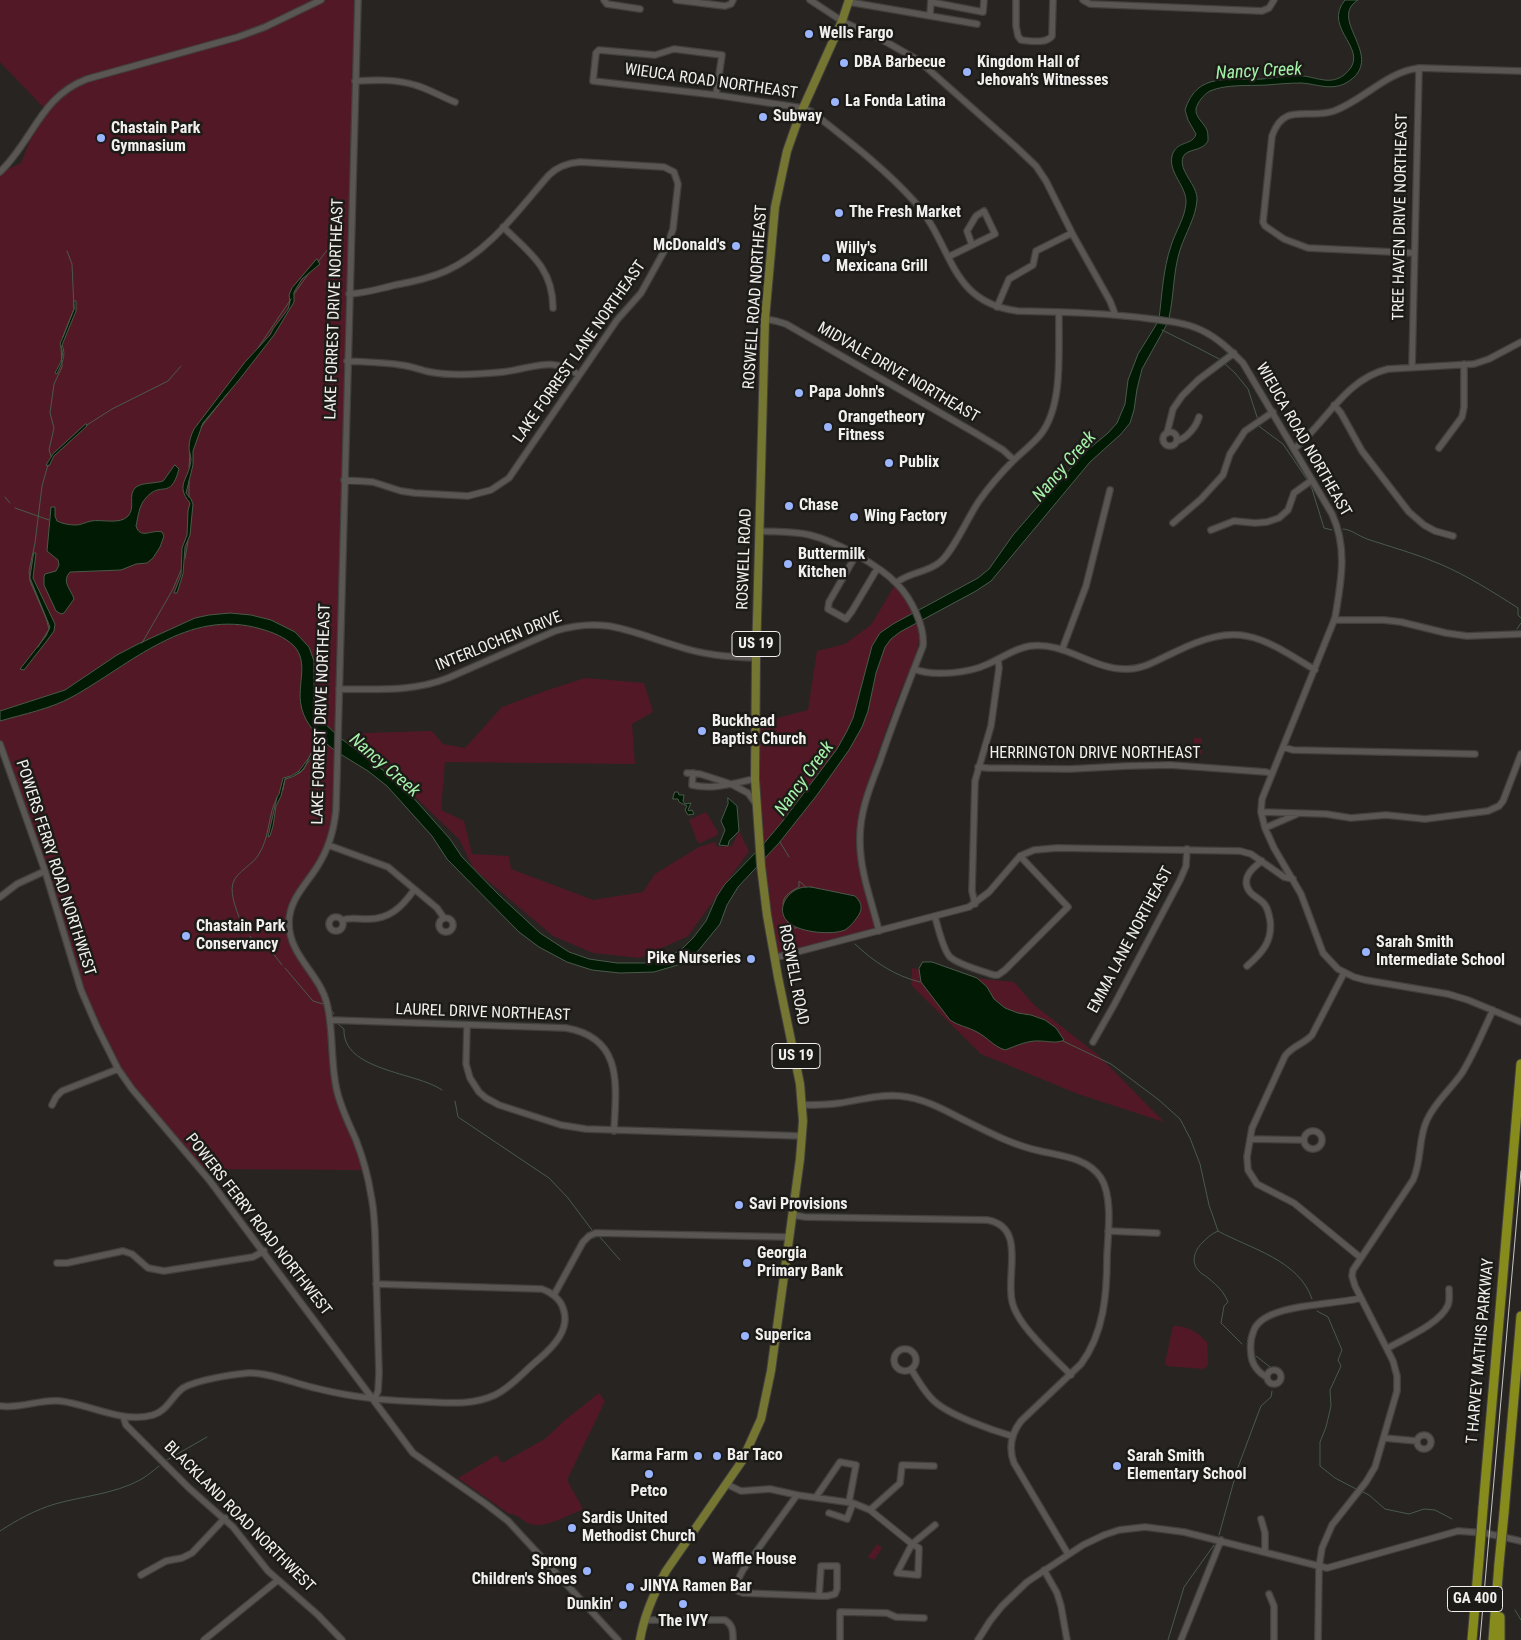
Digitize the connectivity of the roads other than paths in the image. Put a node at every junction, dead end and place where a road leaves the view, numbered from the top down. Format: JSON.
{"nodes":[{"id":1,"x":358,"y":0,"type":"edge"},
{"id":2,"x":604,"y":0,"type":"edge"},
{"id":3,"x":676,"y":0,"type":"edge"},
{"id":4,"x":733,"y":0,"type":"edge"},
{"id":5,"x":810,"y":0,"type":"edge"},
{"id":6,"x":984,"y":0,"type":"edge"},
{"id":7,"x":1016,"y":0,"type":"edge"},
{"id":8,"x":1053,"y":0,"type":"edge"},
{"id":9,"x":1083,"y":0,"type":"edge"},
{"id":10,"x":1274,"y":0,"type":"edge"},
{"id":11,"x":317,"y":1,"type":"edge"},
{"id":12,"x":849,"y":1,"type":"edge"},
{"id":13,"x":931,"y":1,"type":"edge"},
{"id":14,"x":706,"y":2,"type":"edge"},
{"id":15,"x":957,"y":3,"type":"edge"},
{"id":16,"x":640,"y":9,"type":"dead end"},
{"id":17,"x":930,"y":16,"type":"junction"},
{"id":18,"x":842,"y":21,"type":"junction"},
{"id":19,"x":977,"y":24,"type":"dead end"},
{"id":20,"x":1419,"y":68,"type":"junction"},
{"id":21,"x":1521,"y":71,"type":"edge"},
{"id":22,"x":355,"y":81,"type":"junction"},
{"id":23,"x":716,"y":95,"type":"junction"},
{"id":24,"x":455,"y":102,"type":"dead end"},
{"id":25,"x":803,"y":108,"type":"junction"},
{"id":26,"x":0,"y":172,"type":"edge"},
{"id":27,"x":503,"y":227,"type":"junction"},
{"id":28,"x":1072,"y":234,"type":"junction"},
{"id":29,"x":972,"y":245,"type":"junction"},
{"id":30,"x":1414,"y":253,"type":"junction"},
{"id":31,"x":948,"y":257,"type":"junction"},
{"id":32,"x":349,"y":294,"type":"junction"},
{"id":33,"x":997,"y":307,"type":"junction"},
{"id":34,"x":553,"y":308,"type":"dead end"},
{"id":35,"x":1059,"y":312,"type":"junction"},
{"id":36,"x":1115,"y":314,"type":"junction"},
{"id":37,"x":765,"y":320,"type":"junction"},
{"id":38,"x":1521,"y":342,"type":"edge"},
{"id":39,"x":1231,"y":355,"type":"junction"},
{"id":40,"x":347,"y":362,"type":"junction"},
{"id":41,"x":1464,"y":364,"type":"junction"},
{"id":42,"x":1412,"y":367,"type":"junction"},
{"id":43,"x":579,"y":375,"type":"junction"},
{"id":44,"x":1334,"y":405,"type":"junction"},
{"id":45,"x":1270,"y":414,"type":"junction"},
{"id":46,"x":1199,"y":417,"type":"dead end"},
{"id":47,"x":762,"y":429,"type":"joint"},
{"id":48,"x":1167,"y":433,"type":"junction"},
{"id":49,"x":1177,"y":441,"type":"junction"},
{"id":50,"x":1439,"y":448,"type":"dead end"},
{"id":51,"x":1294,"y":449,"type":"junction"},
{"id":52,"x":1014,"y":460,"type":"junction"},
{"id":53,"x":344,"y":480,"type":"junction"},
{"id":54,"x":1310,"y":482,"type":"junction"},
{"id":55,"x":1110,"y":490,"type":"dead end"},
{"id":56,"x":1173,"y":523,"type":"dead end"},
{"id":57,"x":1211,"y":530,"type":"dead end"},
{"id":58,"x":760,"y":531,"type":"junction"},
{"id":59,"x":1453,"y":536,"type":"dead end"},
{"id":60,"x":856,"y":555,"type":"junction"},
{"id":61,"x":878,"y":569,"type":"junction"},
{"id":62,"x":896,"y":583,"type":"junction"},
{"id":63,"x":1334,"y":620,"type":"junction"},
{"id":64,"x":1521,"y":634,"type":"edge"},
{"id":65,"x":1062,"y":650,"type":"junction"},
{"id":66,"x":756,"y":658,"type":"junction"},
{"id":67,"x":998,"y":659,"type":"junction"},
{"id":68,"x":914,"y":669,"type":"junction"},
{"id":69,"x":1315,"y":670,"type":"junction"},
{"id":70,"x":339,"y":689,"type":"junction"},
{"id":71,"x":0,"y":744,"type":"edge"},
{"id":72,"x":1283,"y":747,"type":"junction"},
{"id":73,"x":1475,"y":754,"type":"dead end"},
{"id":74,"x":1521,"y":754,"type":"edge"},
{"id":75,"x":2,"y":759,"type":"edge"},
{"id":76,"x":978,"y":766,"type":"junction"},
{"id":77,"x":1272,"y":774,"type":"junction"},
{"id":78,"x":755,"y":779,"type":"junction"},
{"id":79,"x":730,"y":784,"type":"junction"},
{"id":80,"x":756,"y":804,"type":"junction"},
{"id":81,"x":1261,"y":812,"type":"junction"},
{"id":82,"x":1298,"y":814,"type":"junction"},
{"id":83,"x":1265,"y":828,"type":"junction"},
{"id":84,"x":328,"y":844,"type":"junction"},
{"id":85,"x":1187,"y":849,"type":"junction"},
{"id":86,"x":1020,"y":856,"type":"junction"},
{"id":87,"x":1262,"y":861,"type":"junction"},
{"id":88,"x":45,"y":871,"type":"junction"},
{"id":89,"x":1293,"y":879,"type":"junction"},
{"id":90,"x":414,"y":890,"type":"junction"},
{"id":91,"x":0,"y":897,"type":"edge"},
{"id":92,"x":975,"y":904,"type":"junction"},
{"id":93,"x":936,"y":916,"type":"junction"},
{"id":94,"x":444,"y":918,"type":"dead end"},
{"id":95,"x":342,"y":920,"type":"dead end"},
{"id":96,"x":879,"y":931,"type":"junction"},
{"id":97,"x":774,"y":958,"type":"junction"},
{"id":98,"x":1247,"y":966,"type":"dead end"},
{"id":99,"x":1344,"y":973,"type":"junction"},
{"id":100,"x":1493,"y":1010,"type":"junction"},
{"id":101,"x":330,"y":1020,"type":"junction"},
{"id":102,"x":1521,"y":1022,"type":"edge"},
{"id":103,"x":467,"y":1025,"type":"junction"},
{"id":104,"x":1092,"y":1042,"type":"dead end"},
{"id":105,"x":1521,"y":1064,"type":"edge"},
{"id":106,"x":118,"y":1068,"type":"junction"},
{"id":107,"x":52,"y":1105,"type":"dead end"},
{"id":108,"x":802,"y":1105,"type":"junction"},
{"id":109,"x":614,"y":1131,"type":"junction"},
{"id":110,"x":802,"y":1136,"type":"junction"},
{"id":111,"x":1250,"y":1139,"type":"junction"},
{"id":112,"x":1304,"y":1140,"type":"dead end"},
{"id":113,"x":793,"y":1215,"type":"junction"},
{"id":114,"x":1108,"y":1231,"type":"junction"},
{"id":115,"x":1157,"y":1233,"type":"dead end"},
{"id":116,"x":790,"y":1237,"type":"junction"},
{"id":117,"x":264,"y":1251,"type":"junction"},
{"id":118,"x":1361,"y":1258,"type":"junction"},
{"id":119,"x":57,"y":1262,"type":"dead end"},
{"id":120,"x":376,"y":1284,"type":"junction"},
{"id":121,"x":1448,"y":1289,"type":"dead end"},
{"id":122,"x":554,"y":1295,"type":"junction"},
{"id":123,"x":1361,"y":1298,"type":"junction"},
{"id":124,"x":1521,"y":1316,"type":"edge"},
{"id":125,"x":1388,"y":1348,"type":"junction"},
{"id":126,"x":911,"y":1369,"type":"dead end"},
{"id":127,"x":1070,"y":1375,"type":"junction"},
{"id":128,"x":1267,"y":1376,"type":"dead end"},
{"id":129,"x":374,"y":1400,"type":"junction"},
{"id":130,"x":0,"y":1406,"type":"edge"},
{"id":131,"x":123,"y":1416,"type":"junction"},
{"id":132,"x":1012,"y":1436,"type":"junction"},
{"id":133,"x":1384,"y":1438,"type":"junction"},
{"id":134,"x":1418,"y":1441,"type":"dead end"},
{"id":135,"x":934,"y":1466,"type":"dead end"},
{"id":136,"x":726,"y":1484,"type":"junction"},
{"id":137,"x":798,"y":1495,"type":"junction"},
{"id":138,"x":816,"y":1498,"type":"junction"},
{"id":139,"x":851,"y":1502,"type":"junction"},
{"id":140,"x":870,"y":1510,"type":"junction"},
{"id":141,"x":829,"y":1513,"type":"dead end"},
{"id":142,"x":225,"y":1518,"type":"junction"},
{"id":143,"x":1261,"y":1519,"type":"dead end"},
{"id":144,"x":935,"y":1525,"type":"dead end"},
{"id":145,"x":1221,"y":1540,"type":"junction"},
{"id":146,"x":1521,"y":1541,"type":"edge"},
{"id":147,"x":912,"y":1544,"type":"junction"},
{"id":148,"x":1265,"y":1552,"type":"junction"},
{"id":149,"x":1068,"y":1554,"type":"junction"},
{"id":150,"x":1500,"y":1564,"type":"junction"},
{"id":151,"x":1319,"y":1567,"type":"junction"},
{"id":152,"x":1044,"y":1570,"type":"junction"},
{"id":153,"x":141,"y":1574,"type":"dead end"},
{"id":154,"x":278,"y":1580,"type":"junction"},
{"id":155,"x":1269,"y":1594,"type":"dead end"},
{"id":156,"x":820,"y":1596,"type":"junction"},
{"id":157,"x":924,"y":1618,"type":"dead end"},
{"id":158,"x":645,"y":1620,"type":"junction"},
{"id":159,"x":204,"y":1640,"type":"edge"},
{"id":160,"x":342,"y":1640,"type":"edge"},
{"id":161,"x":618,"y":1640,"type":"edge"},
{"id":162,"x":640,"y":1640,"type":"edge"},
{"id":163,"x":734,"y":1640,"type":"edge"},
{"id":164,"x":840,"y":1640,"type":"edge"},
{"id":165,"x":978,"y":1640,"type":"edge"},
{"id":166,"x":1067,"y":1640,"type":"edge"},
{"id":167,"x":1181,"y":1640,"type":"edge"},
{"id":168,"x":1274,"y":1640,"type":"edge"},
{"id":169,"x":1318,"y":1640,"type":"edge"},
{"id":170,"x":1472,"y":1640,"type":"edge"},
{"id":171,"x":1493,"y":1640,"type":"edge"},
{"id":172,"x":1500,"y":1640,"type":"edge"}],
"edges":[{"from":1,"to":22,"type":"street","name":"LAKE FORREST DRIVE NORTHEAST"},
{"from":2,"to":16,"type":"street"},
{"from":3,"to":14,"type":"street"},
{"from":4,"to":14,"type":"street"},
{"from":5,"to":18,"type":"street"},
{"from":6,"to":15,"type":"street"},
{"from":7,"to":8,"type":"street"},
{"from":9,"to":10,"type":"street"},
{"from":11,"to":26,"type":"street"},
{"from":12,"to":17,"type":"street"},
{"from":12,"to":18,"type":"main road","name":"ROSWELL ROAD NORTHEAST","number":"US 19"},
{"from":13,"to":15,"type":"street"},
{"from":13,"to":17,"type":"street"},
{"from":17,"to":19,"type":"street"},
{"from":18,"to":25,"type":"main road","name":"ROSWELL ROAD NORTHEAST","number":"US 19"},
{"from":18,"to":28,"type":"street"},
{"from":20,"to":21,"type":"street"},
{"from":20,"to":30,"type":"street","name":"TREE HAVEN DRIVE NORTHEAST"},
{"from":20,"to":30,"type":"street"},
{"from":22,"to":24,"type":"street"},
{"from":22,"to":32,"type":"street","name":"LAKE FORREST DRIVE NORTHEAST"},
{"from":23,"to":23,"type":"street","name":"WIEUCA ROAD NORTHEAST"},
{"from":23,"to":25,"type":"street","name":"WIEUCA ROAD NORTHEAST"},
{"from":25,"to":31,"type":"street","name":"WIEUCA ROAD NORTHEAST"},
{"from":25,"to":37,"type":"main road","name":"ROSWELL ROAD NORTHEAST","number":"US 19"},
{"from":27,"to":32,"type":"street","name":"LAKE FORREST LANE NORTHEAST"},
{"from":27,"to":34,"type":"street"},
{"from":27,"to":43,"type":"street","name":"LAKE FORREST LANE NORTHEAST"},
{"from":28,"to":33,"type":"street"},
{"from":28,"to":36,"type":"street"},
{"from":29,"to":29,"type":"street"},
{"from":29,"to":31,"type":"street"},
{"from":30,"to":42,"type":"street","name":"TREE HAVEN DRIVE NORTHEAST"},
{"from":31,"to":33,"type":"street","name":"WIEUCA ROAD NORTHEAST"},
{"from":32,"to":40,"type":"street","name":"LAKE FORREST DRIVE NORTHEAST"},
{"from":33,"to":35,"type":"street","name":"WIEUCA ROAD NORTHEAST"},
{"from":35,"to":36,"type":"street","name":"WIEUCA ROAD NORTHEAST"},
{"from":35,"to":52,"type":"street"},
{"from":36,"to":39,"type":"street","name":"WIEUCA ROAD NORTHEAST"},
{"from":37,"to":47,"type":"main road","name":"ROSWELL ROAD NORTHEAST","number":"US 19"},
{"from":37,"to":52,"type":"street","name":"MIDVALE DRIVE NORTHEAST"},
{"from":38,"to":41,"type":"street"},
{"from":39,"to":45,"type":"street","name":"WIEUCA ROAD NORTHEAST"},
{"from":39,"to":48,"type":"street"},
{"from":40,"to":43,"type":"street"},
{"from":40,"to":53,"type":"street","name":"LAKE FORREST DRIVE NORTHEAST"},
{"from":41,"to":42,"type":"street"},
{"from":41,"to":50,"type":"street"},
{"from":42,"to":44,"type":"street"},
{"from":43,"to":53,"type":"street","name":"LAKE FORREST LANE NORTHEAST"},
{"from":44,"to":51,"type":"street"},
{"from":44,"to":59,"type":"street"},
{"from":45,"to":51,"type":"street","name":"WIEUCA ROAD NORTHEAST"},
{"from":45,"to":56,"type":"street"},
{"from":46,"to":49,"type":"street"},
{"from":47,"to":58,"type":"main road","name":"ROSWELL ROAD","number":"US 19"},
{"from":48,"to":49,"type":"street"},
{"from":48,"to":49,"type":"street"},
{"from":51,"to":54,"type":"street","name":"WIEUCA ROAD NORTHEAST"},
{"from":52,"to":62,"type":"street"},
{"from":53,"to":70,"type":"street","name":"LAKE FORREST DRIVE NORTHEAST"},
{"from":54,"to":57,"type":"street"},
{"from":54,"to":63,"type":"street","name":"WIEUCA ROAD NORTHEAST"},
{"from":55,"to":65,"type":"street"},
{"from":58,"to":60,"type":"street"},
{"from":58,"to":66,"type":"main road","name":"ROSWELL ROAD","number":"US 19"},
{"from":60,"to":61,"type":"street"},
{"from":60,"to":61,"type":"street"},
{"from":61,"to":62,"type":"street"},
{"from":62,"to":68,"type":"street"},
{"from":63,"to":64,"type":"street"},
{"from":63,"to":69,"type":"street","name":"WIEUCA ROAD NORTHEAST"},
{"from":65,"to":67,"type":"street"},
{"from":65,"to":69,"type":"street"},
{"from":66,"to":70,"type":"street","name":"INTERLOCHEN DRIVE"},
{"from":66,"to":78,"type":"main road","name":"ROSWELL ROAD","number":"US 19"},
{"from":67,"to":68,"type":"street"},
{"from":67,"to":76,"type":"street"},
{"from":68,"to":96,"type":"street"},
{"from":69,"to":72,"type":"street","name":"WIEUCA ROAD NORTHEAST"},
{"from":70,"to":84,"type":"street","name":"LAKE FORREST DRIVE NORTHEAST"},
{"from":71,"to":75,"type":"street","name":"POWERS FERRY ROAD NORTHWEST"},
{"from":72,"to":73,"type":"street"},
{"from":72,"to":77,"type":"street","name":"WIEUCA ROAD NORTHEAST"},
{"from":74,"to":82,"type":"street"},
{"from":75,"to":88,"type":"street","name":"POWERS FERRY ROAD NORTHWEST"},
{"from":76,"to":77,"type":"street","name":"HERRINGTON DRIVE NORTHEAST"},
{"from":76,"to":92,"type":"street"},
{"from":77,"to":81,"type":"street","name":"WIEUCA ROAD NORTHEAST"},
{"from":78,"to":79,"type":"street"},
{"from":78,"to":80,"type":"main road","name":"ROSWELL ROAD","number":"US 19"},
{"from":79,"to":79,"type":"street"},
{"from":79,"to":80,"type":"street"},
{"from":80,"to":97,"type":"main road","name":"ROSWELL ROAD","number":"US 19"},
{"from":81,"to":82,"type":"street"},
{"from":81,"to":83,"type":"street","name":"WIEUCA ROAD NORTHEAST"},
{"from":82,"to":83,"type":"street"},
{"from":83,"to":89,"type":"street","name":"WIEUCA ROAD NORTHEAST"},
{"from":84,"to":90,"type":"street"},
{"from":84,"to":101,"type":"street","name":"LAKE FORREST DRIVE NORTHEAST"},
{"from":85,"to":86,"type":"street"},
{"from":85,"to":87,"type":"street"},
{"from":85,"to":104,"type":"street","name":"EMMA LANE NORTHEAST"},
{"from":86,"to":92,"type":"street"},
{"from":86,"to":93,"type":"street"},
{"from":87,"to":89,"type":"street"},
{"from":87,"to":98,"type":"street"},
{"from":88,"to":91,"type":"street"},
{"from":88,"to":106,"type":"street","name":"POWERS FERRY ROAD NORTHWEST"},
{"from":89,"to":99,"type":"street","name":"WIEUCA ROAD NORTHEAST"},
{"from":90,"to":94,"type":"street"},
{"from":90,"to":95,"type":"street"},
{"from":92,"to":93,"type":"street"},
{"from":93,"to":96,"type":"street"},
{"from":96,"to":97,"type":"street"},
{"from":97,"to":108,"type":"main road","name":"ROSWELL ROAD","number":"US 19"},
{"from":99,"to":100,"type":"street","name":"WIEUCA ROAD NORTHEAST"},
{"from":99,"to":111,"type":"street"},
{"from":100,"to":102,"type":"street","name":"WIEUCA ROAD NORTHEAST"},
{"from":100,"to":118,"type":"street"},
{"from":101,"to":103,"type":"street","name":"LAUREL DRIVE NORTHEAST"},
{"from":101,"to":120,"type":"street","name":"LAKE FORREST DRIVE NORTHEAST"},
{"from":103,"to":109,"type":"street"},
{"from":103,"to":109,"type":"street","name":"LAUREL DRIVE NORTHEAST"},
{"from":105,"to":170,"type":"highway","name":"T HARVEY MATHIS PARKWAY","number":"GA 400","bridge":true},
{"from":106,"to":107,"type":"street"},
{"from":106,"to":117,"type":"street","name":"POWERS FERRY ROAD NORTHWEST"},
{"from":108,"to":110,"type":"main road","name":"ROSWELL ROAD","number":"US 19"},
{"from":108,"to":114,"type":"street"},
{"from":109,"to":110,"type":"street"},
{"from":110,"to":113,"type":"main road","name":"ROSWELL ROAD","number":"US 19"},
{"from":111,"to":112,"type":"street"},
{"from":111,"to":118,"type":"street"},
{"from":113,"to":116,"type":"main road","name":"ROSWELL ROAD","number":"US 19"},
{"from":113,"to":127,"type":"street"},
{"from":114,"to":115,"type":"street"},
{"from":114,"to":127,"type":"street"},
{"from":116,"to":122,"type":"street"},
{"from":116,"to":136,"type":"main road","name":"ROSWELL ROAD","number":"US 19"},
{"from":117,"to":119,"type":"street"},
{"from":117,"to":129,"type":"street","name":"POWERS FERRY ROAD NORTHWEST"},
{"from":118,"to":123,"type":"street"},
{"from":120,"to":122,"type":"street"},
{"from":120,"to":129,"type":"street","name":"LAKE FORREST DRIVE NORTHEAST"},
{"from":121,"to":125,"type":"street"},
{"from":122,"to":129,"type":"street"},
{"from":123,"to":125,"type":"street"},
{"from":123,"to":128,"type":"street"},
{"from":124,"to":150,"type":"highway","number":"GA 400","bridge":true},
{"from":125,"to":133,"type":"street"},
{"from":126,"to":132,"type":"street"},
{"from":127,"to":132,"type":"street"},
{"from":129,"to":131,"type":"street"},
{"from":129,"to":161,"type":"street","name":"POWERS FERRY ROAD NORTHWEST"},
{"from":130,"to":131,"type":"street"},
{"from":131,"to":142,"type":"street","name":"BLACKLAND ROAD NORTHWEST"},
{"from":132,"to":149,"type":"street"},
{"from":133,"to":134,"type":"street"},
{"from":133,"to":151,"type":"street"},
{"from":135,"to":140,"type":"street"},
{"from":136,"to":137,"type":"street"},
{"from":136,"to":158,"type":"main road","name":"ROSWELL ROAD","number":"US 19"},
{"from":137,"to":138,"type":"street"},
{"from":137,"to":156,"type":"street"},
{"from":138,"to":139,"type":"street"},
{"from":138,"to":139,"type":"street"},
{"from":139,"to":140,"type":"street"},
{"from":139,"to":141,"type":"street"},
{"from":140,"to":147,"type":"street"},
{"from":142,"to":153,"type":"street"},
{"from":142,"to":154,"type":"street","name":"BLACKLAND ROAD NORTHWEST"},
{"from":143,"to":148,"type":"street"},
{"from":144,"to":147,"type":"street"},
{"from":145,"to":148,"type":"street"},
{"from":145,"to":149,"type":"street"},
{"from":145,"to":167,"type":"street"},
{"from":146,"to":151,"type":"street"},
{"from":147,"to":147,"type":"street"},
{"from":148,"to":151,"type":"street"},
{"from":149,"to":152,"type":"street"},
{"from":150,"to":171,"type":"highway","number":"GA 400"},
{"from":150,"to":172,"type":"highway"},
{"from":151,"to":169,"type":"street"},
{"from":152,"to":165,"type":"street"},
{"from":152,"to":166,"type":"street"},
{"from":154,"to":159,"type":"street"},
{"from":154,"to":160,"type":"street","name":"BLACKLAND ROAD NORTHWEST"},
{"from":155,"to":168,"type":"street"},
{"from":156,"to":156,"type":"street"},
{"from":157,"to":164,"type":"street"},
{"from":158,"to":162,"type":"main road","name":"ROSWELL ROAD","number":"US 19"},
{"from":158,"to":163,"type":"street"}]}
